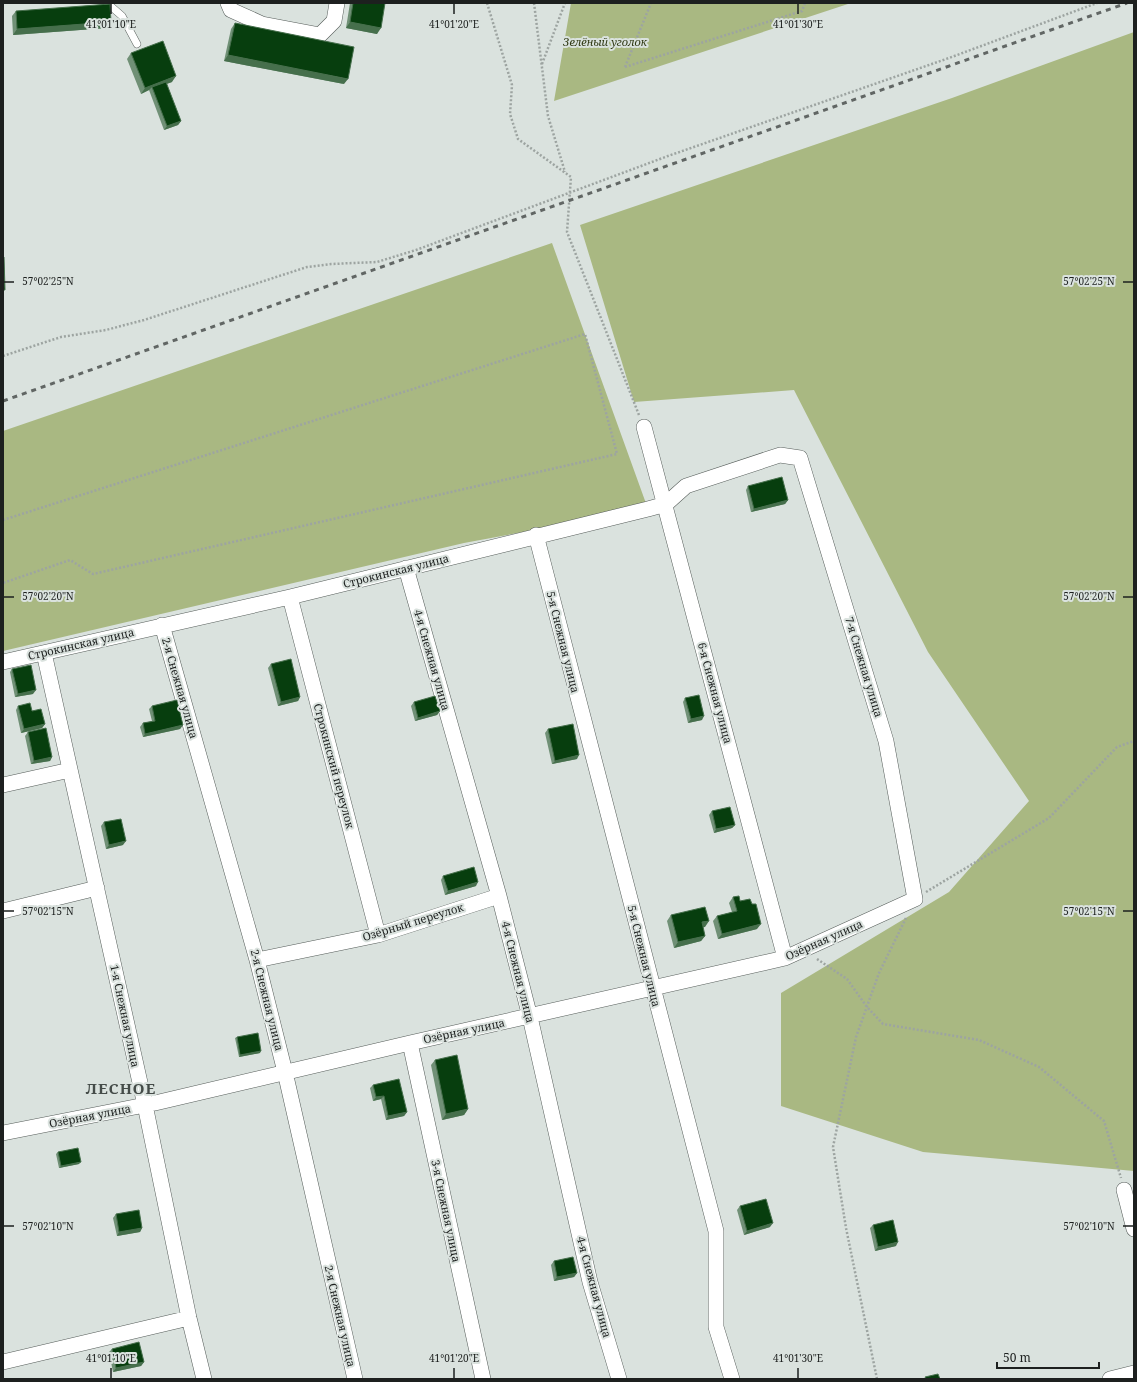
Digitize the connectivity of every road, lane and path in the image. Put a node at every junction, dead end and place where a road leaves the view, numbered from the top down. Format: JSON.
{"nodes":[{"id":1,"x":107,"y":3,"type":"edge"},
{"id":2,"x":228,"y":3,"type":"edge"},
{"id":3,"x":338,"y":3,"type":"edge"},
{"id":4,"x":487,"y":3,"type":"edge"},
{"id":5,"x":534,"y":3,"type":"edge"},
{"id":6,"x":565,"y":3,"type":"edge"},
{"id":7,"x":651,"y":3,"type":"edge"},
{"id":8,"x":805,"y":3,"type":"edge"},
{"id":9,"x":1097,"y":3,"type":"edge"},
{"id":10,"x":137,"y":44,"type":"dead end"},
{"id":11,"x":542,"y":66,"type":"junction"},
{"id":12,"x":565,"y":172,"type":"junction"},
{"id":13,"x":569,"y":192,"type":"junction"},
{"id":14,"x":3,"y":356,"type":"edge"},
{"id":15,"x":644,"y":427,"type":"joint"},
{"id":16,"x":780,"y":455,"type":"joint"},
{"id":17,"x":666,"y":504,"type":"junction"},
{"id":18,"x":3,"y":520,"type":"edge"},
{"id":19,"x":536,"y":535,"type":"junction"},
{"id":20,"x":406,"y":568,"type":"junction"},
{"id":21,"x":3,"y":583,"type":"edge"},
{"id":22,"x":290,"y":597,"type":"junction"},
{"id":23,"x":162,"y":625,"type":"junction"},
{"id":24,"x":44,"y":653,"type":"junction"},
{"id":25,"x":3,"y":662,"type":"edge"},
{"id":26,"x":1134,"y":741,"type":"edge"},
{"id":27,"x":70,"y":770,"type":"junction"},
{"id":28,"x":3,"y":785,"type":"edge"},
{"id":29,"x":97,"y":888,"type":"junction"},
{"id":30,"x":499,"y":896,"type":"junction"},
{"id":31,"x":915,"y":899,"type":"junction"},
{"id":32,"x":3,"y":911,"type":"edge"},
{"id":33,"x":378,"y":935,"type":"junction"},
{"id":34,"x":785,"y":958,"type":"junction"},
{"id":35,"x":816,"y":958,"type":"dead end"},
{"id":36,"x":257,"y":960,"type":"junction"},
{"id":37,"x":652,"y":988,"type":"junction"},
{"id":38,"x":866,"y":1007,"type":"junction"},
{"id":39,"x":530,"y":1017,"type":"junction"},
{"id":40,"x":410,"y":1043,"type":"junction"},
{"id":41,"x":285,"y":1072,"type":"junction"},
{"id":42,"x":145,"y":1105,"type":"junction"},
{"id":43,"x":3,"y":1133,"type":"edge"},
{"id":44,"x":1124,"y":1190,"type":"joint"},
{"id":45,"x":1134,"y":1229,"type":"edge"},
{"id":46,"x":189,"y":1318,"type":"junction"},
{"id":47,"x":3,"y":1362,"type":"edge"},
{"id":48,"x":1134,"y":1373,"type":"edge"},
{"id":49,"x":204,"y":1379,"type":"edge"},
{"id":50,"x":355,"y":1379,"type":"edge"},
{"id":51,"x":483,"y":1379,"type":"edge"},
{"id":52,"x":619,"y":1379,"type":"edge"},
{"id":53,"x":732,"y":1379,"type":"edge"},
{"id":54,"x":877,"y":1379,"type":"edge"},
{"id":55,"x":1110,"y":1379,"type":"edge"}],
"edges":[{"from":1,"to":10,"type":"lane"},
{"from":2,"to":3,"type":"street"},
{"from":4,"to":12,"type":"path"},
{"from":5,"to":11,"type":"path"},
{"from":6,"to":11,"type":"path"},
{"from":7,"to":8,"type":"path"},
{"from":9,"to":13,"type":"path"},
{"from":11,"to":12,"type":"path"},
{"from":12,"to":13,"type":"path"},
{"from":13,"to":14,"type":"path"},
{"from":13,"to":15,"type":"path"},
{"from":15,"to":17,"type":"street","name":"6-я Снежная улица"},
{"from":16,"to":17,"type":"street","name":"Строкинская улица"},
{"from":16,"to":31,"type":"street","name":"7-я Снежная улица"},
{"from":17,"to":19,"type":"street","name":"Строкинская улица"},
{"from":17,"to":34,"type":"street","name":"6-я Снежная улица"},
{"from":18,"to":21,"type":"path"},
{"from":19,"to":20,"type":"street","name":"Строкинская улица"},
{"from":19,"to":37,"type":"street","name":"5-я Снежная улица"},
{"from":20,"to":22,"type":"street","name":"Строкинская улица"},
{"from":20,"to":30,"type":"street","name":"4-я Снежная улица"},
{"from":22,"to":23,"type":"street","name":"Строкинская улица"},
{"from":22,"to":33,"type":"street","name":"Строкинский переулок"},
{"from":23,"to":24,"type":"street","name":"Строкинская улица"},
{"from":23,"to":36,"type":"street","name":"2-я Снежная улица"},
{"from":24,"to":25,"type":"street","name":"Строкинская улица"},
{"from":24,"to":27,"type":"street","name":"1-я Снежная улица"},
{"from":26,"to":31,"type":"path"},
{"from":27,"to":28,"type":"street"},
{"from":27,"to":29,"type":"street","name":"1-я Снежная улица"},
{"from":29,"to":32,"type":"street"},
{"from":29,"to":42,"type":"street","name":"1-я Снежная улица"},
{"from":30,"to":33,"type":"street","name":"Озёрный переулок"},
{"from":30,"to":39,"type":"street","name":"4-я Снежная улица"},
{"from":31,"to":34,"type":"street","name":"Озёрная улица"},
{"from":31,"to":38,"type":"path"},
{"from":33,"to":36,"type":"street","name":"Озёрный переулок"},
{"from":34,"to":37,"type":"street","name":"Озёрная улица"},
{"from":35,"to":38,"type":"path"},
{"from":36,"to":41,"type":"street","name":"2-я Снежная улица"},
{"from":37,"to":39,"type":"street","name":"Озёрная улица"},
{"from":37,"to":53,"type":"street","name":"5-я Снежная улица"},
{"from":38,"to":44,"type":"path"},
{"from":38,"to":54,"type":"path"},
{"from":39,"to":40,"type":"street","name":"Озёрная улица"},
{"from":39,"to":52,"type":"street","name":"4-я Снежная улица"},
{"from":40,"to":41,"type":"street","name":"Озёрная улица"},
{"from":40,"to":51,"type":"street","name":"3-я Снежная улица"},
{"from":41,"to":42,"type":"street","name":"Озёрная улица"},
{"from":41,"to":50,"type":"street","name":"2-я Снежная улица"},
{"from":42,"to":43,"type":"street","name":"Озёрная улица"},
{"from":42,"to":46,"type":"street","name":"1-я Снежная улица"},
{"from":44,"to":45,"type":"street"},
{"from":46,"to":47,"type":"street"},
{"from":46,"to":49,"type":"street","name":"1-я Снежная улица"},
{"from":48,"to":55,"type":"street"}]}
